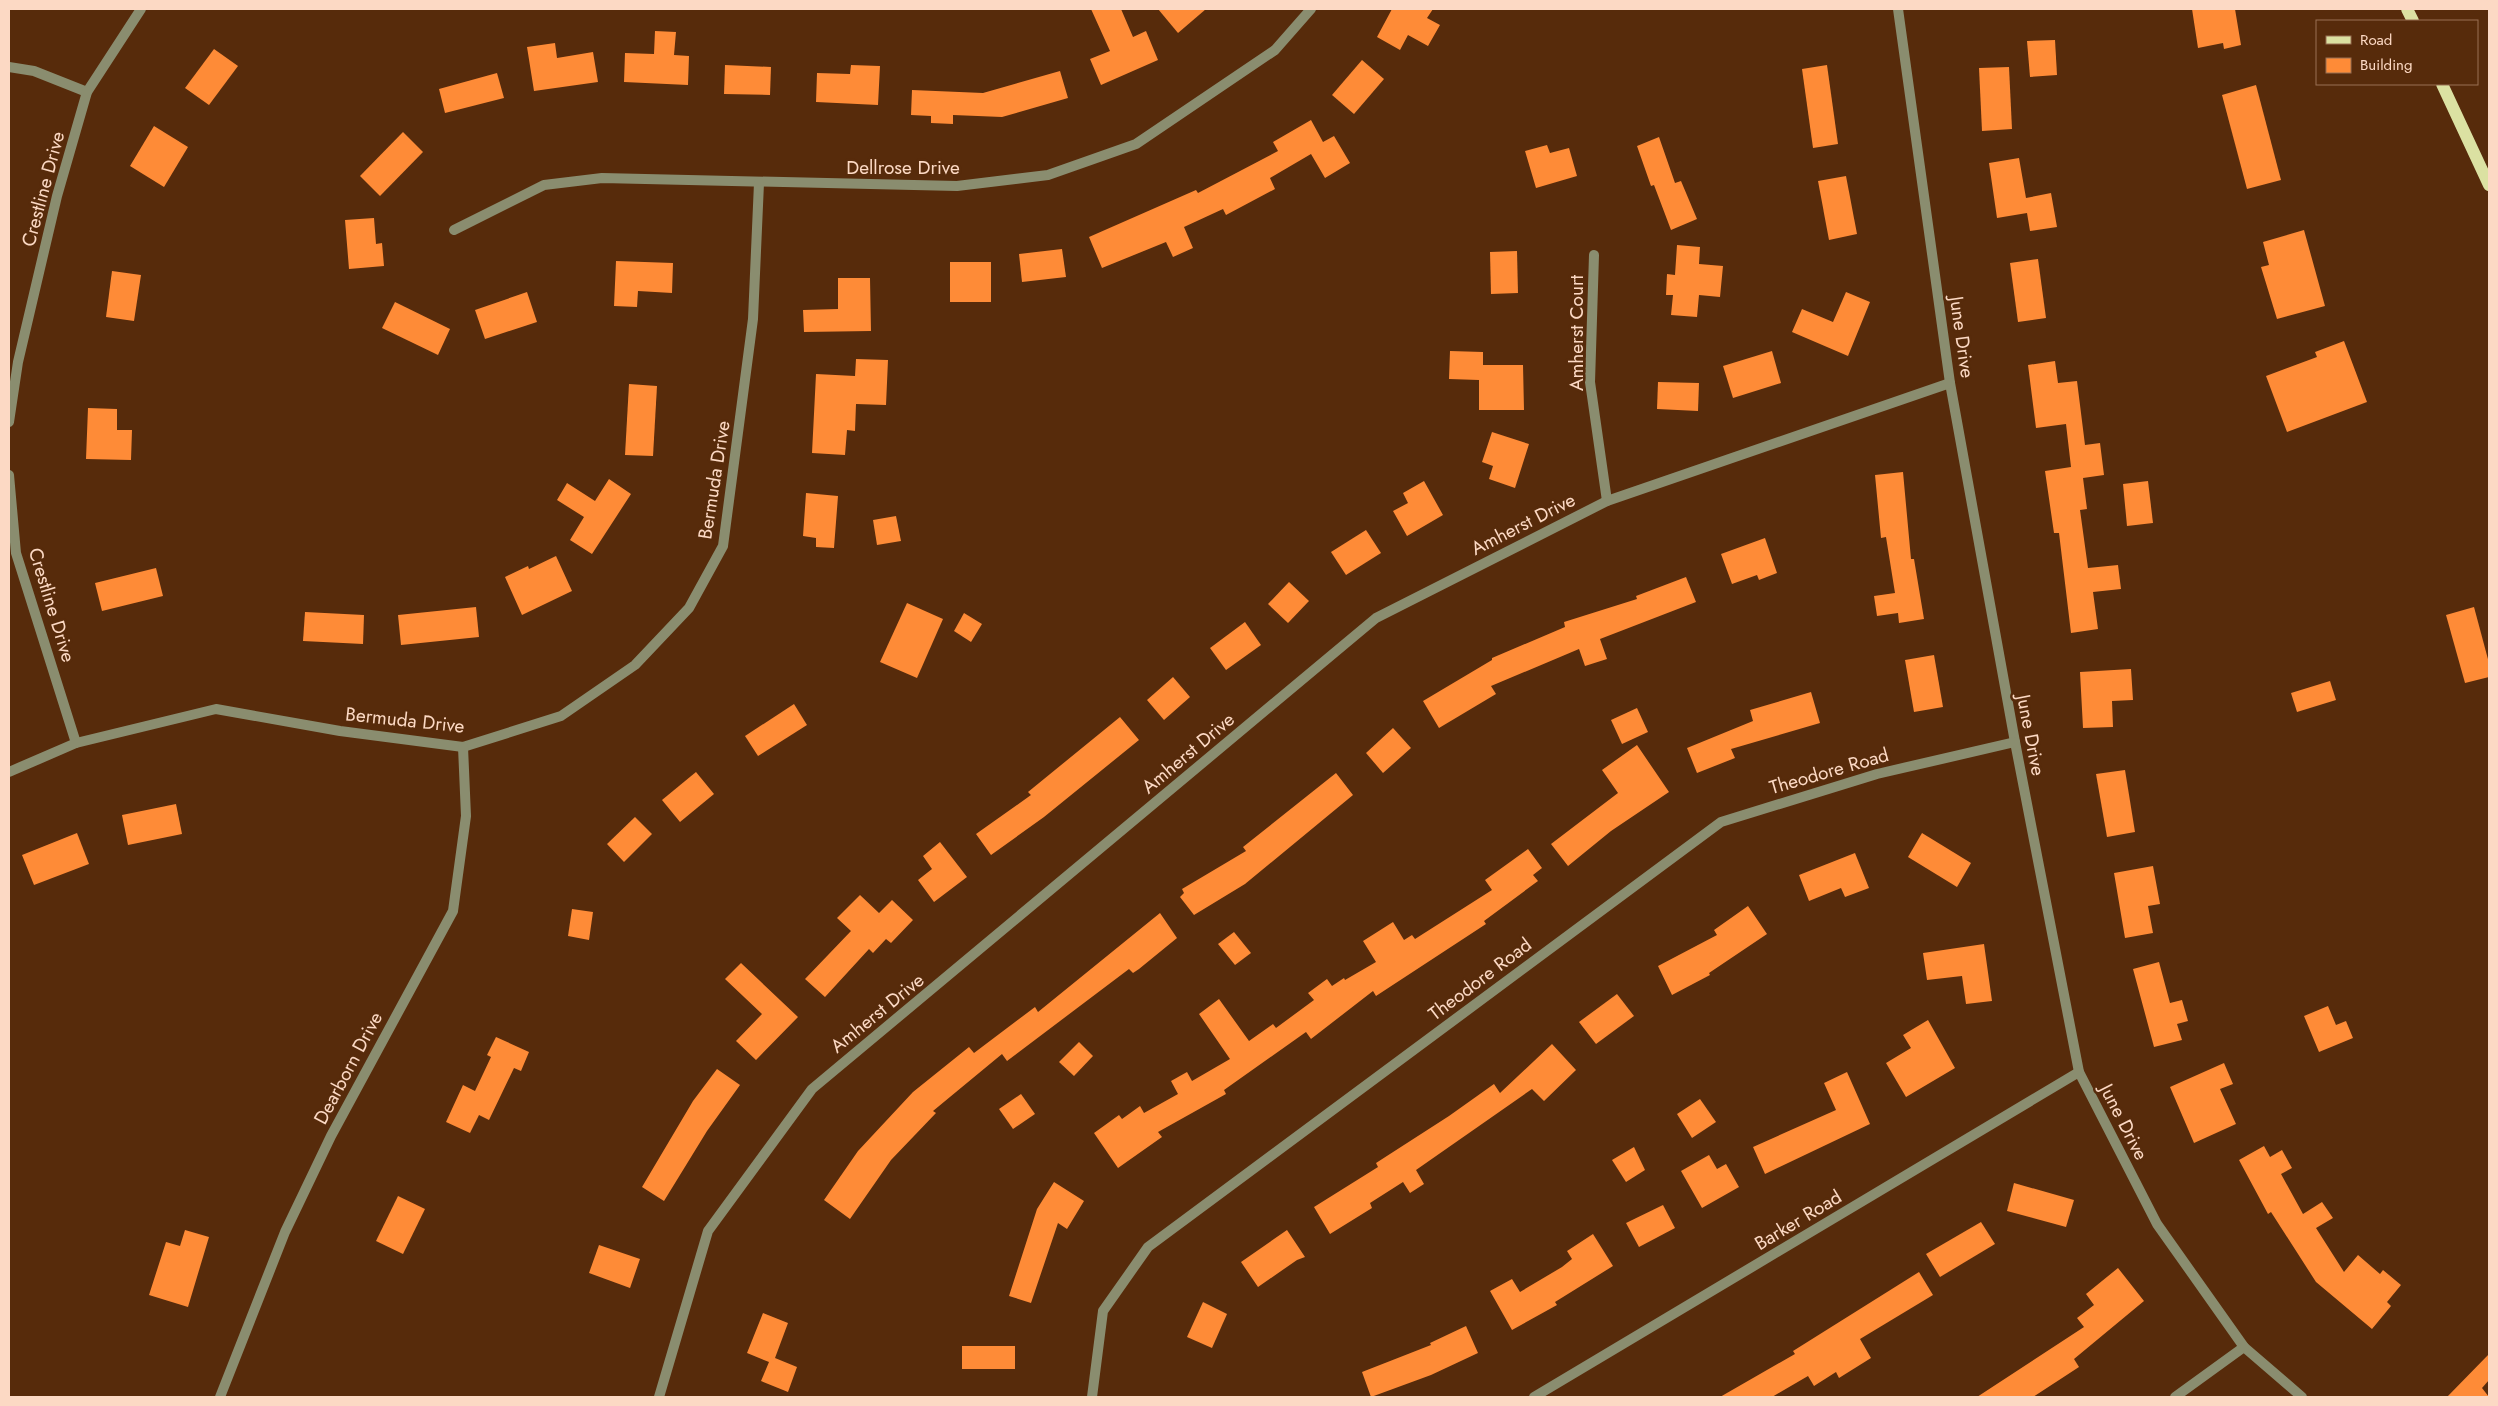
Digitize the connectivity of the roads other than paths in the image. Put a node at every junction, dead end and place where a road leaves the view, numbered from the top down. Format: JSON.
{"nodes":[{"id":1,"x":141,"y":9,"type":"edge"},
{"id":2,"x":1311,"y":9,"type":"edge"},
{"id":3,"x":1898,"y":9,"type":"edge"},
{"id":4,"x":9,"y":67,"type":"edge"},
{"id":5,"x":2442,"y":85,"type":"edge"},
{"id":6,"x":87,"y":92,"type":"junction"},
{"id":7,"x":759,"y":183,"type":"junction"},
{"id":8,"x":2489,"y":185,"type":"edge"},
{"id":9,"x":454,"y":230,"type":"dead end"},
{"id":10,"x":1594,"y":255,"type":"dead end"},
{"id":11,"x":1950,"y":382,"type":"junction"},
{"id":12,"x":9,"y":422,"type":"edge"},
{"id":13,"x":9,"y":475,"type":"edge"},
{"id":14,"x":1608,"y":501,"type":"junction"},
{"id":15,"x":2014,"y":742,"type":"junction"},
{"id":16,"x":76,"y":743,"type":"junction"},
{"id":17,"x":463,"y":747,"type":"junction"},
{"id":18,"x":9,"y":772,"type":"edge"},
{"id":19,"x":2079,"y":1072,"type":"junction"},
{"id":20,"x":2244,"y":1347,"type":"junction"},
{"id":21,"x":220,"y":1397,"type":"edge"},
{"id":22,"x":659,"y":1397,"type":"edge"},
{"id":23,"x":1092,"y":1397,"type":"edge"},
{"id":24,"x":1534,"y":1397,"type":"edge"},
{"id":25,"x":2174,"y":1397,"type":"edge"},
{"id":26,"x":2302,"y":1397,"type":"edge"}],
"edges":[{"from":1,"to":6,"type":"street","name":"Crestline Drive"},
{"from":2,"to":7,"type":"street","name":"Dellrose Drive"},
{"from":3,"to":11,"type":"street","name":"June Drive"},
{"from":4,"to":6,"type":"street"},
{"from":5,"to":8,"type":"main road"},
{"from":6,"to":12,"type":"street","name":"Crestline Drive"},
{"from":7,"to":9,"type":"street","name":"Dellrose Drive"},
{"from":7,"to":17,"type":"street","name":"Bermuda Drive"},
{"from":10,"to":14,"type":"street","name":"Amherst Court"},
{"from":11,"to":14,"type":"street","name":"Amherst Drive"},
{"from":11,"to":15,"type":"street","name":"June Drive"},
{"from":13,"to":16,"type":"street","name":"Crestline Drive"},
{"from":14,"to":22,"type":"street","name":"Amherst Drive"},
{"from":15,"to":19,"type":"street","name":"June Drive"},
{"from":15,"to":23,"type":"street","name":"Theodore Road"},
{"from":16,"to":17,"type":"street","name":"Bermuda Drive"},
{"from":16,"to":18,"type":"street","name":"Bermuda Drive"},
{"from":17,"to":21,"type":"street","name":"Dearborn Drive"},
{"from":19,"to":20,"type":"street","name":"June Drive"},
{"from":19,"to":24,"type":"street","name":"Barker Road"},
{"from":20,"to":25,"type":"street"},
{"from":20,"to":26,"type":"street","name":"June Drive"}]}
